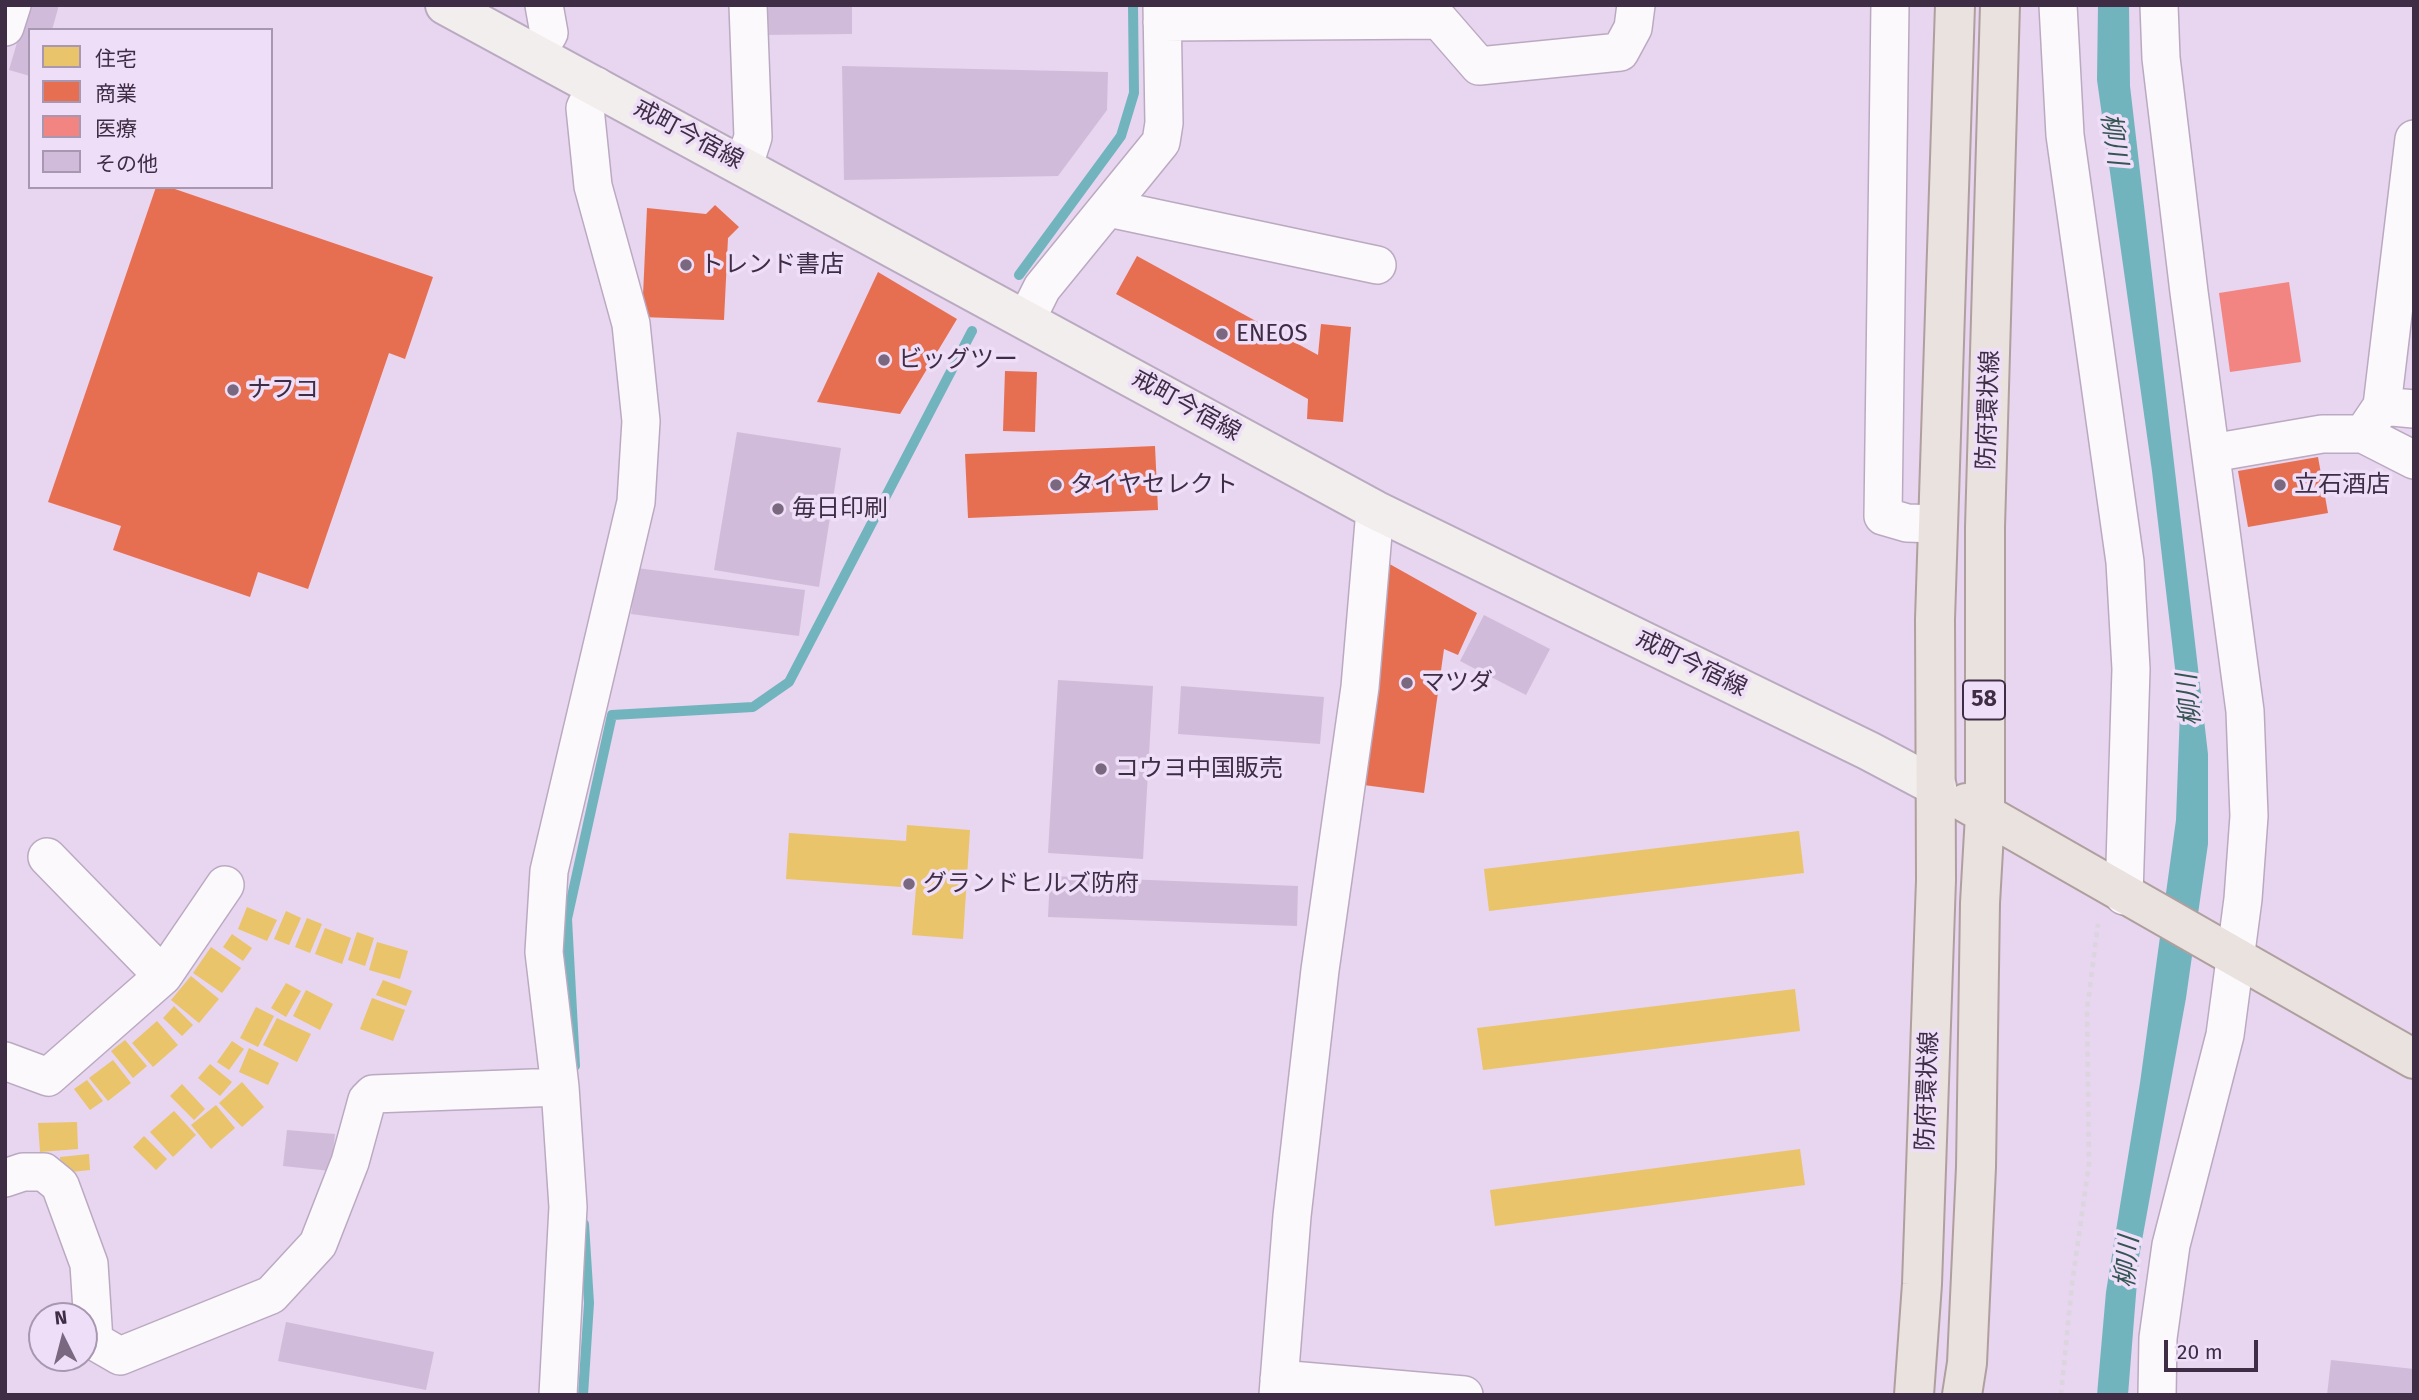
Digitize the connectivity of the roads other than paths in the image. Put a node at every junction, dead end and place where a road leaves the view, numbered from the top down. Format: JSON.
{"nodes":[{"id":1,"x":12,"y":5,"type":"edge"},
{"id":2,"x":445,"y":5,"type":"edge"},
{"id":3,"x":544,"y":5,"type":"edge"},
{"id":4,"x":748,"y":5,"type":"edge"},
{"id":5,"x":1636,"y":5,"type":"edge"},
{"id":6,"x":1890,"y":5,"type":"edge"},
{"id":7,"x":1955,"y":5,"type":"edge"},
{"id":8,"x":2000,"y":5,"type":"edge"},
{"id":9,"x":2058,"y":5,"type":"edge"},
{"id":10,"x":2160,"y":5,"type":"edge"},
{"id":11,"x":1162,"y":14,"type":"edge"},
{"id":12,"x":5,"y":27,"type":"edge"},
{"id":13,"x":536,"y":54,"type":"junction"},
{"id":14,"x":596,"y":86,"type":"junction"},
{"id":15,"x":2414,"y":139,"type":"edge"},
{"id":16,"x":744,"y":166,"type":"junction"},
{"id":17,"x":1108,"y":208,"type":"junction"},
{"id":18,"x":1377,"y":265,"type":"dead end"},
{"id":19,"x":1027,"y":318,"type":"junction"},
{"id":20,"x":2386,"y":417,"type":"edge"},
{"id":21,"x":2211,"y":453,"type":"junction"},
{"id":22,"x":2414,"y":460,"type":"edge"},
{"id":23,"x":1375,"y":510,"type":"junction"},
{"id":24,"x":1937,"y":524,"type":"junction"},
{"id":25,"x":1937,"y":787,"type":"junction"},
{"id":26,"x":1985,"y":815,"type":"junction"},
{"id":27,"x":47,"y":858,"type":"dead end"},
{"id":28,"x":225,"y":885,"type":"dead end"},
{"id":29,"x":2134,"y":902,"type":"junction"},
{"id":30,"x":2224,"y":951,"type":"junction"},
{"id":31,"x":163,"y":976,"type":"junction"},
{"id":32,"x":2414,"y":1059,"type":"edge"},
{"id":33,"x":5,"y":1062,"type":"edge"},
{"id":34,"x":560,"y":1087,"type":"junction"},
{"id":35,"x":5,"y":1178,"type":"edge"},
{"id":36,"x":1278,"y":1387,"type":"edge"},
{"id":37,"x":558,"y":1395,"type":"edge"},
{"id":38,"x":1464,"y":1395,"type":"edge"},
{"id":39,"x":1914,"y":1395,"type":"edge"},
{"id":40,"x":1962,"y":1395,"type":"edge"},
{"id":41,"x":2157,"y":1395,"type":"edge"}],
"edges":[{"from":1,"to":12,"type":"street"},
{"from":2,"to":13,"type":"street","name":"戒町今宿線"},
{"from":3,"to":13,"type":"street"},
{"from":4,"to":16,"type":"street"},
{"from":5,"to":11,"type":"street"},
{"from":6,"to":24,"type":"street"},
{"from":7,"to":24,"type":"main road","name":"防府環状線","number":"58"},
{"from":8,"to":26,"type":"main road","name":"防府環状線","number":"58"},
{"from":9,"to":29,"type":"street"},
{"from":10,"to":21,"type":"street"},
{"from":11,"to":17,"type":"street"},
{"from":13,"to":14,"type":"street","name":"戒町今宿線"},
{"from":14,"to":16,"type":"street","name":"戒町今宿線"},
{"from":14,"to":34,"type":"street"},
{"from":15,"to":20,"type":"street"},
{"from":16,"to":19,"type":"street","name":"戒町今宿線"},
{"from":17,"to":18,"type":"street"},
{"from":17,"to":19,"type":"street"},
{"from":19,"to":23,"type":"street","name":"戒町今宿線"},
{"from":20,"to":21,"type":"street"},
{"from":20,"to":22,"type":"street"},
{"from":21,"to":30,"type":"street"},
{"from":23,"to":25,"type":"street","name":"戒町今宿線"},
{"from":23,"to":36,"type":"street"},
{"from":24,"to":25,"type":"main road","name":"防府環状線","number":"58"},
{"from":25,"to":26,"type":"main road"},
{"from":25,"to":39,"type":"main road","name":"防府環状線","number":"58"},
{"from":26,"to":29,"type":"main road"},
{"from":26,"to":40,"type":"main road","name":"防府環状線","number":"58"},
{"from":27,"to":31,"type":"street"},
{"from":28,"to":31,"type":"street"},
{"from":29,"to":30,"type":"main road"},
{"from":30,"to":32,"type":"main road"},
{"from":30,"to":41,"type":"street"},
{"from":31,"to":33,"type":"street"},
{"from":34,"to":35,"type":"street"},
{"from":34,"to":37,"type":"street"},
{"from":36,"to":38,"type":"street"}]}
